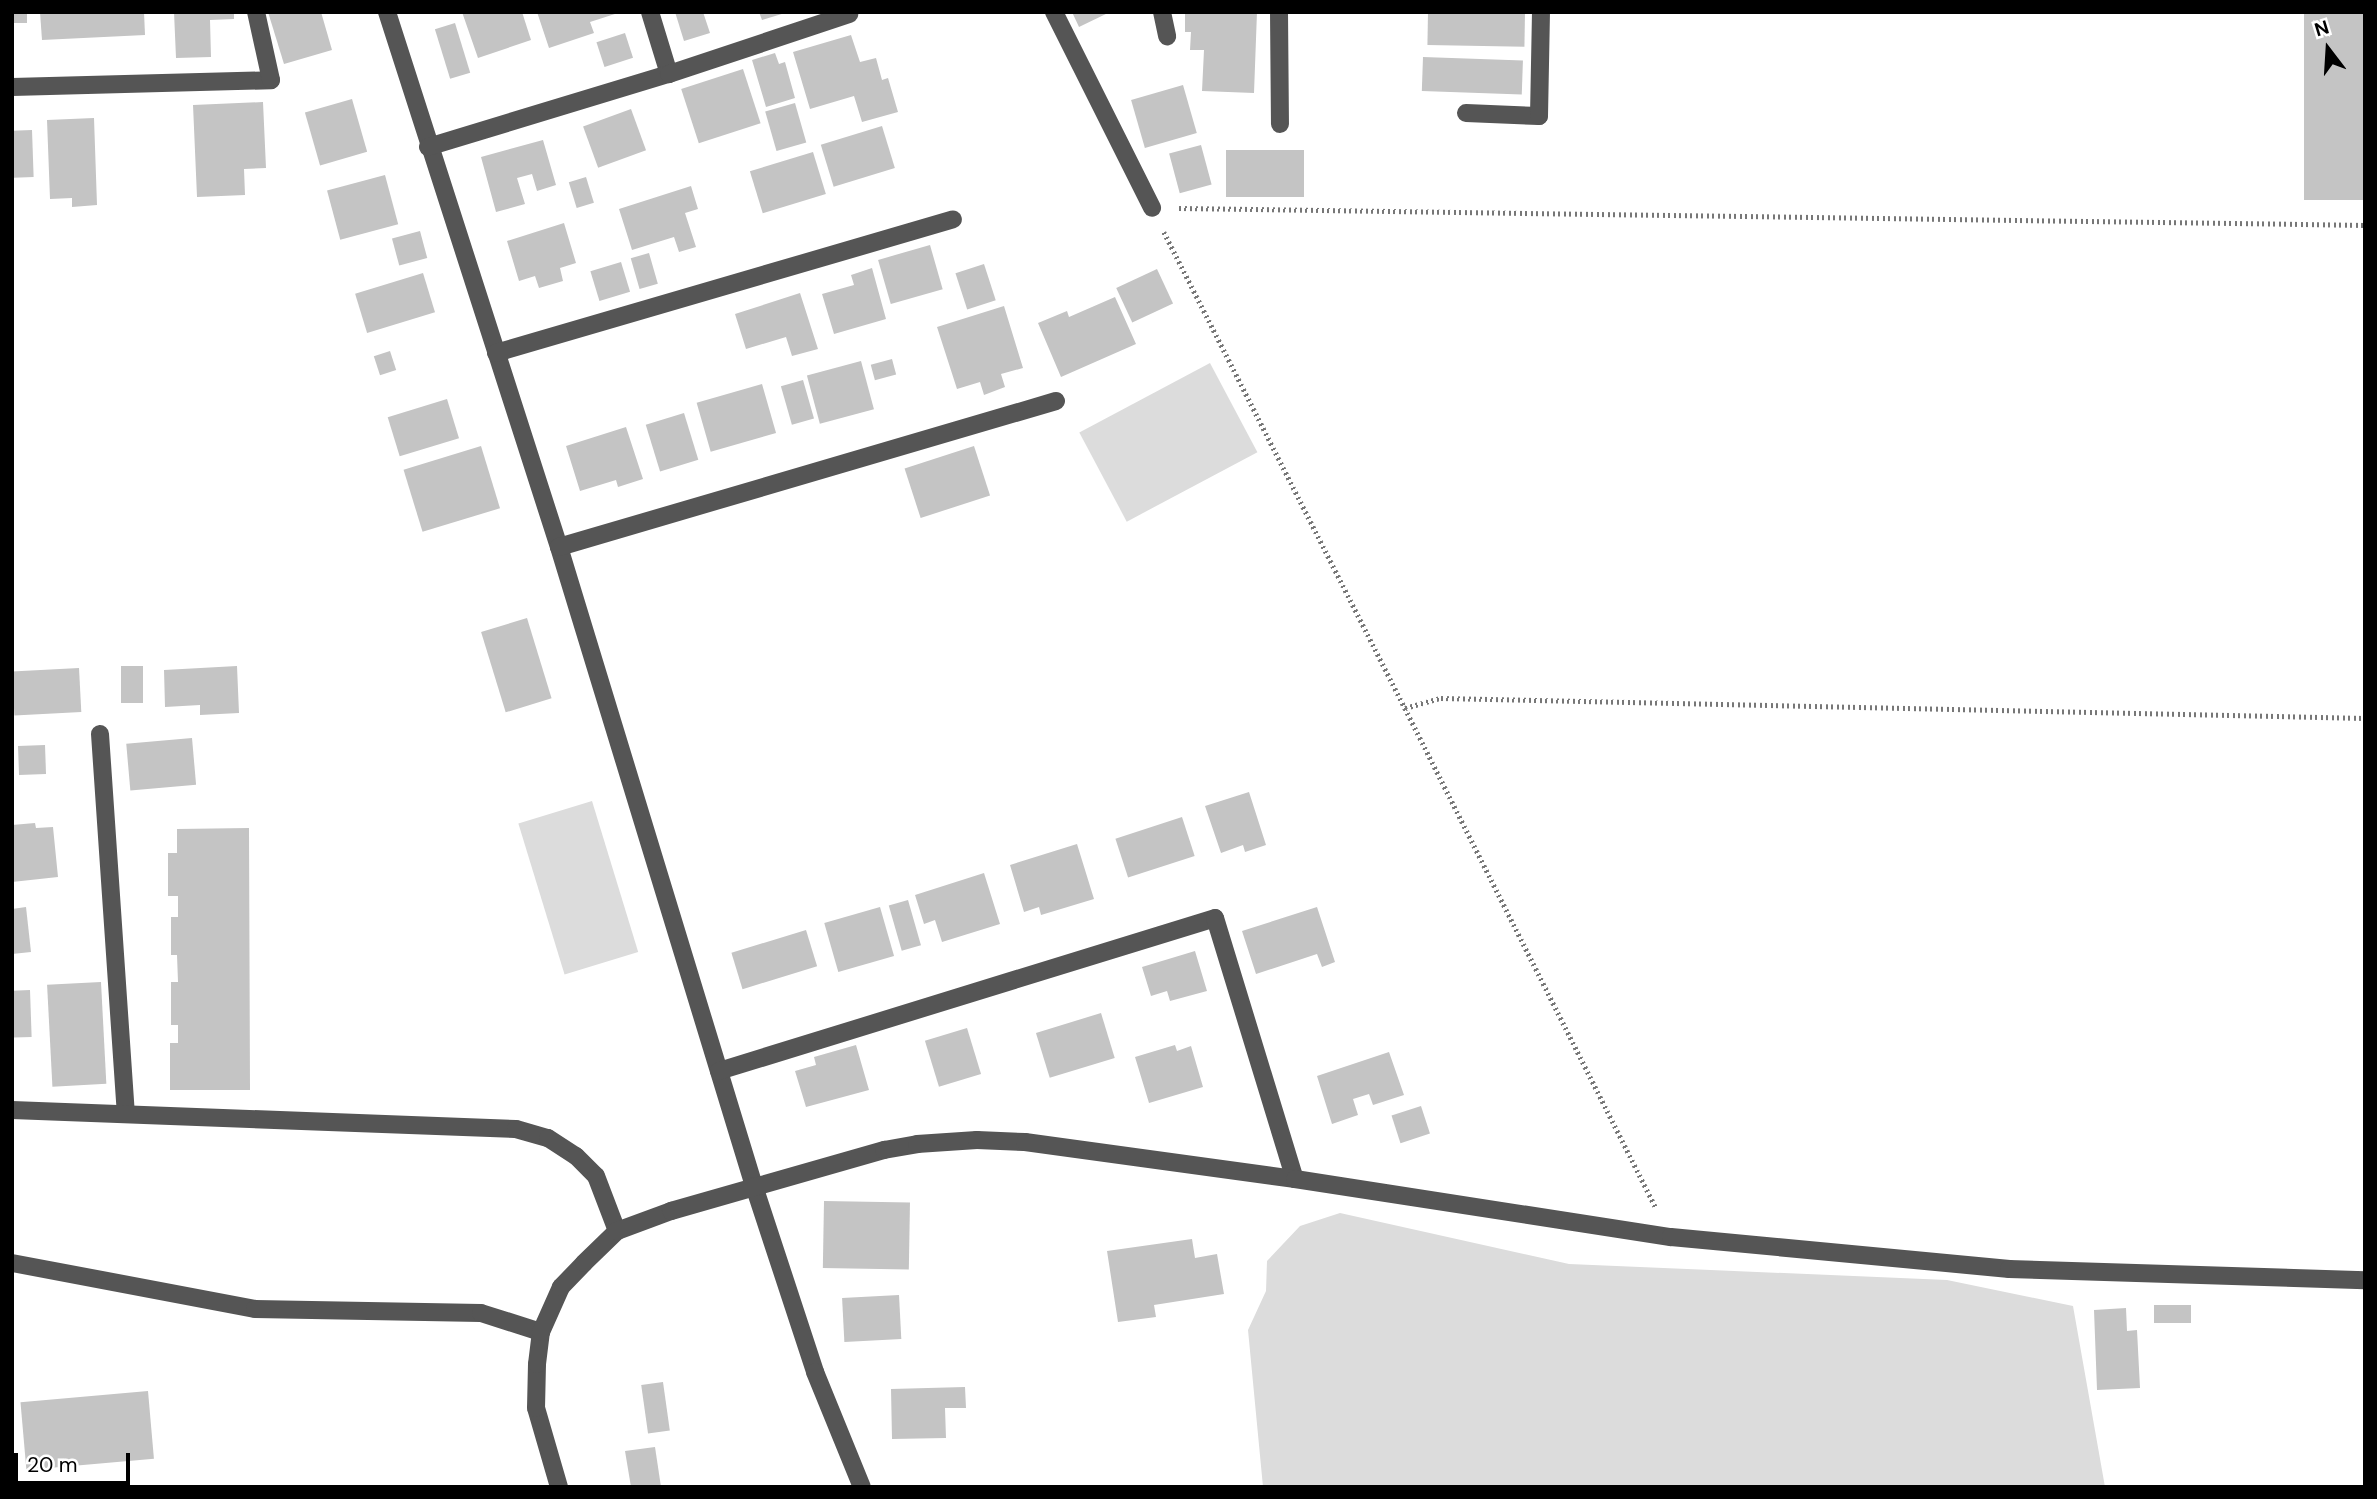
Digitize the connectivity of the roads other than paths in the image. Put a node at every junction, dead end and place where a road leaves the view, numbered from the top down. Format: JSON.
{"nodes":[{"id":1,"x":256,"y":12,"type":"edge"},
{"id":2,"x":387,"y":12,"type":"edge"},
{"id":3,"x":650,"y":12,"type":"edge"},
{"id":4,"x":1054,"y":12,"type":"edge"},
{"id":5,"x":1162,"y":12,"type":"edge"},
{"id":6,"x":1279,"y":12,"type":"edge"},
{"id":7,"x":1541,"y":12,"type":"edge"},
{"id":8,"x":849,"y":13,"type":"edge"},
{"id":9,"x":1167,"y":36,"type":"dead end"},
{"id":10,"x":669,"y":74,"type":"junction"},
{"id":11,"x":12,"y":87,"type":"edge"},
{"id":12,"x":1466,"y":113,"type":"dead end"},
{"id":13,"x":1280,"y":124,"type":"dead end"},
{"id":14,"x":428,"y":147,"type":"junction"},
{"id":15,"x":1152,"y":208,"type":"road end"},
{"id":16,"x":953,"y":219,"type":"dead end"},
{"id":17,"x":496,"y":353,"type":"junction"},
{"id":18,"x":1056,"y":401,"type":"dead end"},
{"id":19,"x":559,"y":547,"type":"junction"},
{"id":20,"x":100,"y":734,"type":"dead end"},
{"id":21,"x":719,"y":1071,"type":"junction"},
{"id":22,"x":12,"y":1110,"type":"edge"},
{"id":23,"x":126,"y":1114,"type":"junction"},
{"id":24,"x":1296,"y":1179,"type":"junction"},
{"id":25,"x":754,"y":1186,"type":"junction"},
{"id":26,"x":617,"y":1231,"type":"junction"},
{"id":27,"x":12,"y":1263,"type":"edge"},
{"id":28,"x":2365,"y":1280,"type":"edge"},
{"id":29,"x":541,"y":1332,"type":"junction"},
{"id":30,"x":559,"y":1487,"type":"edge"},
{"id":31,"x":862,"y":1487,"type":"edge"}],
"edges":[{"from":1,"to":11,"type":"street"},
{"from":2,"to":14,"type":"street"},
{"from":3,"to":10,"type":"street"},
{"from":4,"to":15,"type":"street"},
{"from":5,"to":9,"type":"street"},
{"from":6,"to":13,"type":"street"},
{"from":7,"to":12,"type":"street"},
{"from":8,"to":10,"type":"street"},
{"from":10,"to":14,"type":"street"},
{"from":14,"to":17,"type":"street"},
{"from":16,"to":17,"type":"street"},
{"from":17,"to":19,"type":"street"},
{"from":18,"to":19,"type":"street"},
{"from":19,"to":21,"type":"street"},
{"from":20,"to":23,"type":"street"},
{"from":21,"to":24,"type":"street"},
{"from":21,"to":25,"type":"street"},
{"from":22,"to":23,"type":"street"},
{"from":23,"to":26,"type":"street"},
{"from":24,"to":25,"type":"street"},
{"from":24,"to":28,"type":"street"},
{"from":25,"to":26,"type":"street"},
{"from":25,"to":31,"type":"street"},
{"from":26,"to":29,"type":"street"},
{"from":27,"to":29,"type":"street"},
{"from":29,"to":30,"type":"street"}]}
